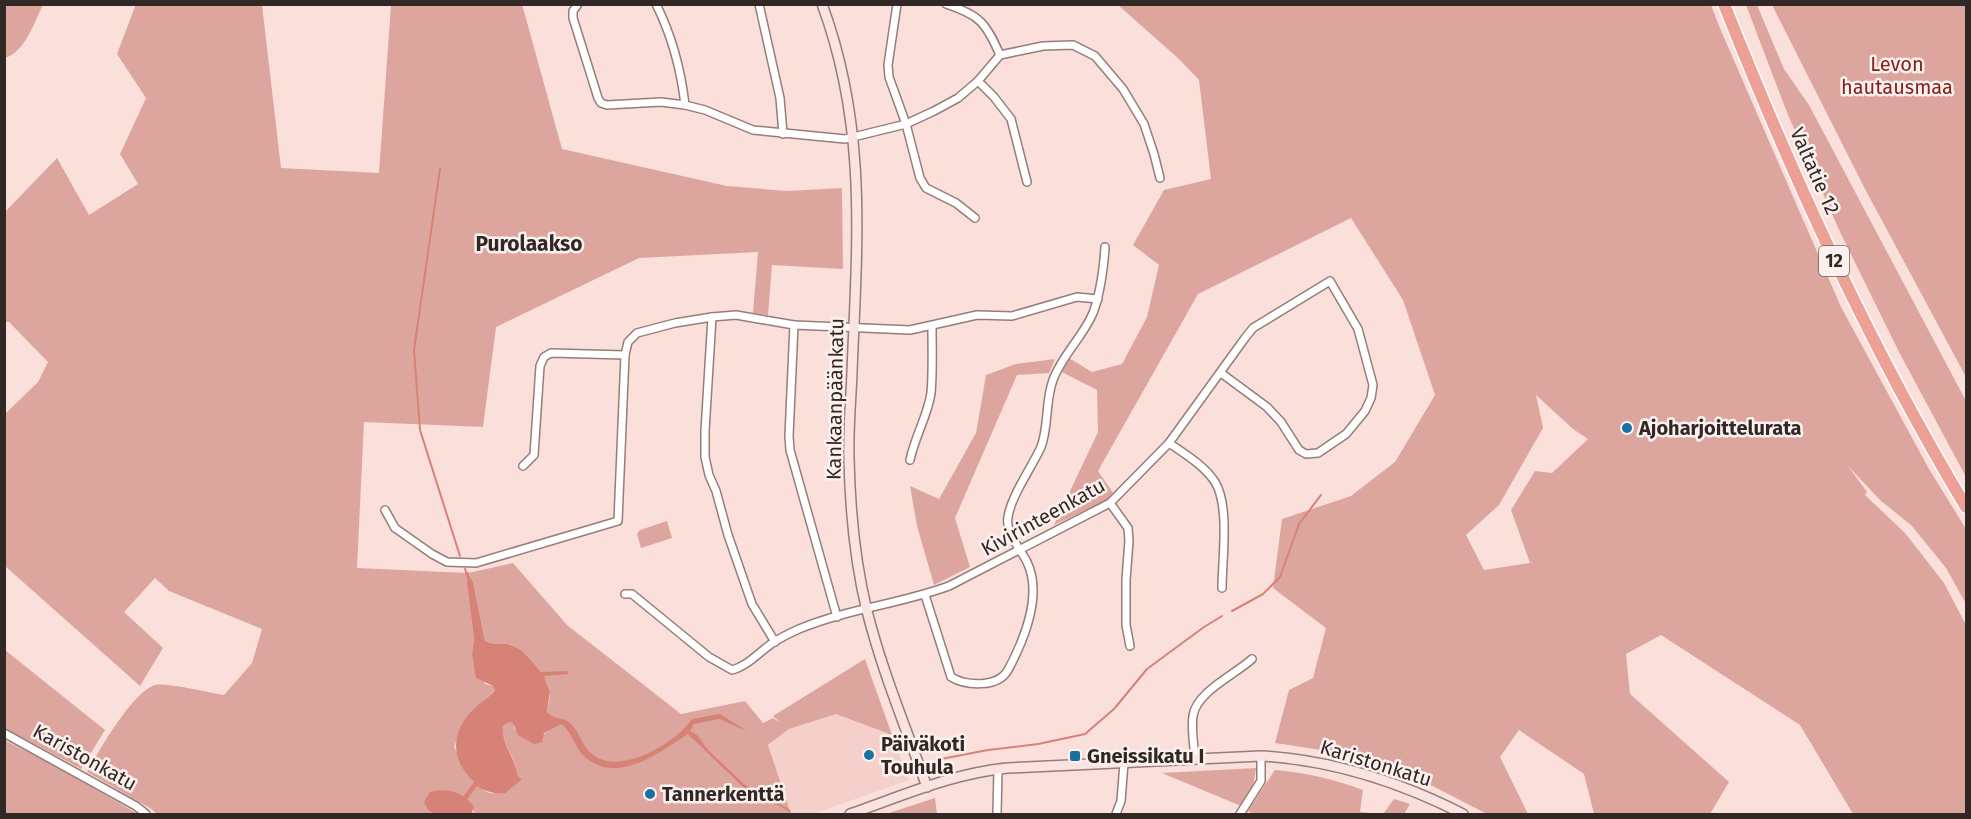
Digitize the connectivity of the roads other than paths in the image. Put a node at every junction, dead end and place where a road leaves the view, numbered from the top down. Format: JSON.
{"nodes":[{"id":1,"x":578,"y":4,"type":"edge"},
{"id":2,"x":656,"y":4,"type":"edge"},
{"id":3,"x":759,"y":4,"type":"edge"},
{"id":4,"x":822,"y":4,"type":"edge"},
{"id":5,"x":897,"y":4,"type":"edge"},
{"id":6,"x":946,"y":4,"type":"edge"},
{"id":7,"x":1724,"y":4,"type":"edge"},
{"id":8,"x":999,"y":55,"type":"junction"},
{"id":9,"x":978,"y":81,"type":"junction"},
{"id":10,"x":685,"y":105,"type":"junction"},
{"id":11,"x":906,"y":124,"type":"junction"},
{"id":12,"x":783,"y":134,"type":"junction"},
{"id":13,"x":854,"y":137,"type":"junction"},
{"id":14,"x":1160,"y":178,"type":"dead end"},
{"id":15,"x":1027,"y":182,"type":"dead end"},
{"id":16,"x":975,"y":218,"type":"dead end"},
{"id":17,"x":1105,"y":246,"type":"dead end"},
{"id":18,"x":1098,"y":299,"type":"junction"},
{"id":19,"x":712,"y":317,"type":"junction"},
{"id":20,"x":794,"y":325,"type":"junction"},
{"id":21,"x":932,"y":327,"type":"junction"},
{"id":22,"x":854,"y":328,"type":"junction"},
{"id":23,"x":625,"y":355,"type":"junction"},
{"id":24,"x":1221,"y":373,"type":"junction"},
{"id":25,"x":1169,"y":443,"type":"junction"},
{"id":26,"x":910,"y":460,"type":"dead end"},
{"id":27,"x":523,"y":466,"type":"dead end"},
{"id":28,"x":1110,"y":503,"type":"junction"},
{"id":29,"x":1966,"y":507,"type":"edge"},
{"id":30,"x":386,"y":510,"type":"dead end"},
{"id":31,"x":1019,"y":549,"type":"junction"},
{"id":32,"x":1222,"y":588,"type":"dead end"},
{"id":33,"x":625,"y":594,"type":"dead end"},
{"id":34,"x":925,"y":595,"type":"junction"},
{"id":35,"x":866,"y":609,"type":"junction"},
{"id":36,"x":837,"y":617,"type":"junction"},
{"id":37,"x":775,"y":642,"type":"junction"},
{"id":38,"x":1130,"y":646,"type":"dead end"},
{"id":39,"x":1252,"y":659,"type":"dead end"},
{"id":40,"x":4,"y":733,"type":"edge"},
{"id":41,"x":1261,"y":756,"type":"junction"},
{"id":42,"x":1195,"y":759,"type":"junction"},
{"id":43,"x":1124,"y":763,"type":"junction"},
{"id":44,"x":998,"y":769,"type":"junction"},
{"id":45,"x":927,"y":786,"type":"junction"},
{"id":46,"x":146,"y":814,"type":"edge"},
{"id":47,"x":850,"y":814,"type":"edge"},
{"id":48,"x":997,"y":814,"type":"edge"},
{"id":49,"x":1116,"y":814,"type":"edge"},
{"id":50,"x":1240,"y":814,"type":"edge"},
{"id":51,"x":1463,"y":814,"type":"edge"}],
"edges":[{"from":1,"to":10,"type":"street"},
{"from":2,"to":10,"type":"street"},
{"from":3,"to":12,"type":"street"},
{"from":4,"to":13,"type":"street","name":"Kankaanpäänkatu"},
{"from":5,"to":11,"type":"street"},
{"from":6,"to":8,"type":"street"},
{"from":7,"to":29,"type":"highway","name":"Valtatie 12","number":"12"},
{"from":8,"to":9,"type":"street"},
{"from":8,"to":14,"type":"street"},
{"from":9,"to":11,"type":"street"},
{"from":9,"to":15,"type":"street"},
{"from":10,"to":12,"type":"street"},
{"from":11,"to":13,"type":"street"},
{"from":11,"to":16,"type":"street"},
{"from":12,"to":13,"type":"street"},
{"from":13,"to":22,"type":"street","name":"Kankaanpäänkatu"},
{"from":17,"to":18,"type":"street"},
{"from":18,"to":21,"type":"street"},
{"from":18,"to":31,"type":"street"},
{"from":19,"to":20,"type":"street"},
{"from":19,"to":23,"type":"street"},
{"from":19,"to":37,"type":"street"},
{"from":20,"to":22,"type":"street"},
{"from":20,"to":36,"type":"street"},
{"from":21,"to":22,"type":"street"},
{"from":21,"to":26,"type":"street"},
{"from":22,"to":35,"type":"street","name":"Kankaanpäänkatu"},
{"from":23,"to":27,"type":"street"},
{"from":23,"to":30,"type":"street"},
{"from":24,"to":24,"type":"street","name":"Kivirinteenkatu"},
{"from":24,"to":25,"type":"street","name":"Kivirinteenkatu"},
{"from":25,"to":28,"type":"street","name":"Kivirinteenkatu"},
{"from":25,"to":32,"type":"street"},
{"from":28,"to":31,"type":"street","name":"Kivirinteenkatu"},
{"from":28,"to":38,"type":"street"},
{"from":31,"to":34,"type":"street","name":"Kivirinteenkatu"},
{"from":31,"to":34,"type":"street"},
{"from":33,"to":37,"type":"street","name":"Kivirinteenkatu"},
{"from":34,"to":35,"type":"street","name":"Kivirinteenkatu"},
{"from":35,"to":36,"type":"street","name":"Kivirinteenkatu"},
{"from":35,"to":45,"type":"street","name":"Kankaanpäänkatu"},
{"from":36,"to":37,"type":"street","name":"Kivirinteenkatu"},
{"from":39,"to":42,"type":"street"},
{"from":40,"to":46,"type":"street","name":"Karistonkatu"},
{"from":41,"to":42,"type":"street","name":"Karistonkatu"},
{"from":41,"to":50,"type":"street"},
{"from":41,"to":51,"type":"street","name":"Karistonkatu"},
{"from":42,"to":43,"type":"street","name":"Karistonkatu"},
{"from":43,"to":44,"type":"street","name":"Karistonkatu"},
{"from":43,"to":49,"type":"street"},
{"from":44,"to":45,"type":"street","name":"Karistonkatu"},
{"from":44,"to":48,"type":"street"},
{"from":45,"to":47,"type":"street","name":"Karistonkatu"}]}
